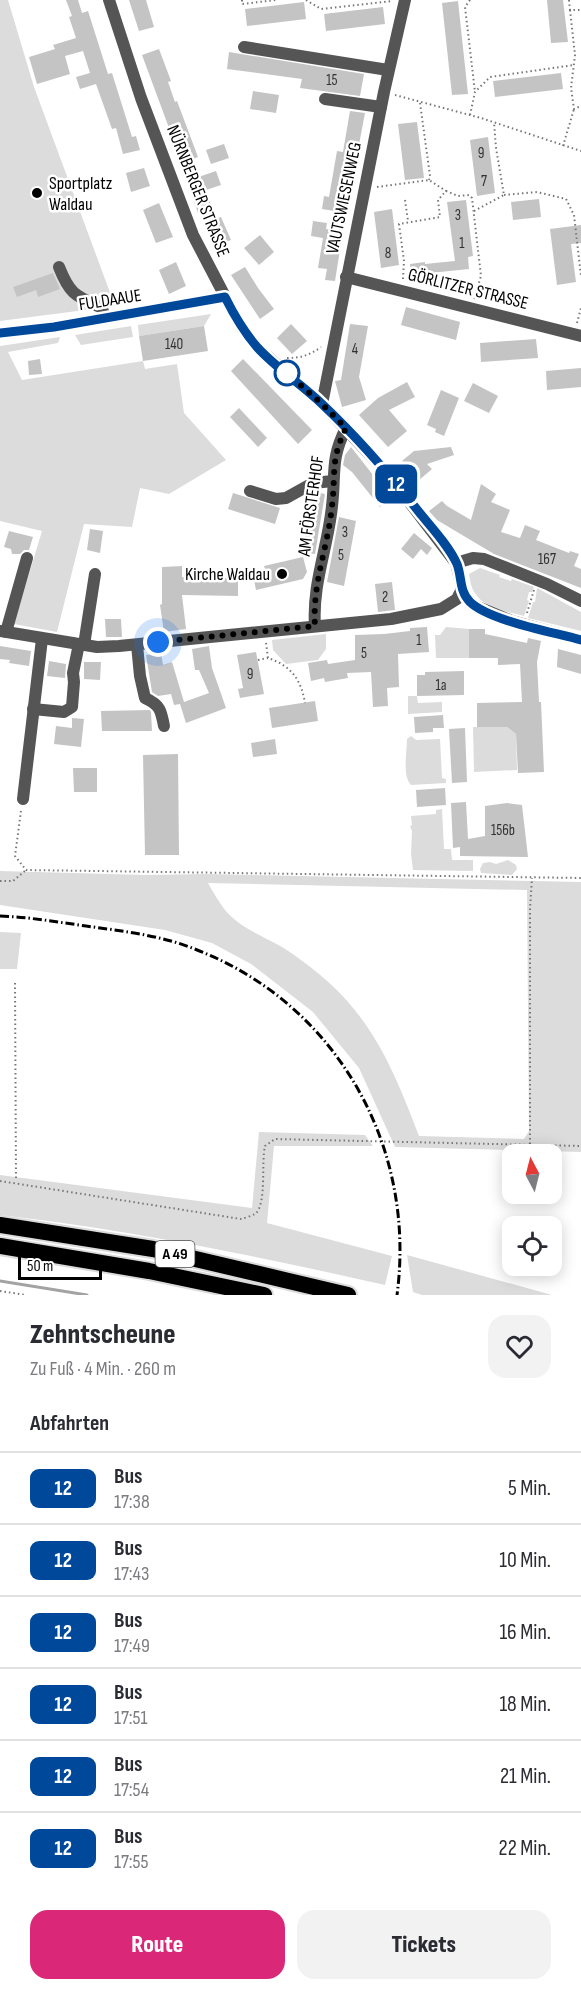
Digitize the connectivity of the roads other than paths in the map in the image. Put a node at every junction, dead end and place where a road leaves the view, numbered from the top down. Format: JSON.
{"nodes":[{"id":1,"x":109,"y":0,"type":"edge"},
{"id":2,"x":405,"y":0,"type":"edge"},
{"id":3,"x":244,"y":47,"type":"dead end"},
{"id":4,"x":388,"y":70,"type":"junction"},
{"id":5,"x":325,"y":99,"type":"dead end"},
{"id":6,"x":381,"y":107,"type":"junction"},
{"id":7,"x":59,"y":267,"type":"dead end"},
{"id":8,"x":346,"y":277,"type":"junction"},
{"id":9,"x":225,"y":297,"type":"junction"},
{"id":10,"x":105,"y":319,"type":"junction"},
{"id":11,"x":0,"y":333,"type":"edge"},
{"id":12,"x":578,"y":335,"type":"edge"},
{"id":13,"x":322,"y":404,"type":"junction"},
{"id":14,"x":346,"y":428,"type":"junction"},
{"id":15,"x":333,"y":481,"type":"junction"},
{"id":16,"x":250,"y":491,"type":"dead end"},
{"id":17,"x":27,"y":558,"type":"dead end"},
{"id":18,"x":456,"y":563,"type":"junction"},
{"id":19,"x":94,"y":574,"type":"dead end"},
{"id":20,"x":461,"y":591,"type":"junction"},
{"id":21,"x":581,"y":601,"type":"edge"},
{"id":22,"x":315,"y":626,"type":"junction"},
{"id":23,"x":3,"y":632,"type":"edge"},
{"id":24,"x":42,"y":639,"type":"junction"},
{"id":25,"x":581,"y":640,"type":"edge"},
{"id":26,"x":82,"y":644,"type":"junction"},
{"id":27,"x":137,"y":645,"type":"junction"},
{"id":28,"x":33,"y":709,"type":"junction"},
{"id":29,"x":164,"y":726,"type":"dead end"},
{"id":30,"x":23,"y":799,"type":"road end"},
{"id":31,"x":0,"y":1225,"type":"edge"},
{"id":32,"x":0,"y":1246,"type":"edge"},
{"id":33,"x":264,"y":1295,"type":"edge"},
{"id":34,"x":348,"y":1295,"type":"edge"}],
"edges":[{"from":1,"to":9,"type":"street","name":"NÜRNBERGER STRASSE"},
{"from":2,"to":4,"type":"street","name":"VAUTSWIESENWEG"},
{"from":3,"to":4,"type":"street"},
{"from":4,"to":6,"type":"street","name":"VAUTSWIESENWEG"},
{"from":5,"to":6,"type":"street"},
{"from":6,"to":8,"type":"street","name":"VAUTSWIESENWEG"},
{"from":7,"to":10,"type":"street"},
{"from":8,"to":12,"type":"street","name":"GÖRLITZER STRASSE"},
{"from":8,"to":13,"type":"street","name":"VAUTSWIESENWEG"},
{"from":9,"to":10,"type":"street","name":"FULDAAUE"},
{"from":9,"to":13,"type":"street","name":"NÜRNBERGER STRASSE"},
{"from":10,"to":11,"type":"street","name":"FULDAAUE"},
{"from":13,"to":14,"type":"street","name":"NÜRNBERGER STRASSE"},
{"from":14,"to":15,"type":"street","name":"AM FÖRSTERHOF"},
{"from":14,"to":18,"type":"street","name":"NÜRNBERGER STRASSE"},
{"from":15,"to":16,"type":"street"},
{"from":15,"to":22,"type":"street","name":"AM FÖRSTERHOF"},
{"from":17,"to":23,"type":"street"},
{"from":18,"to":20,"type":"street","name":"NÜRNBERGER STRASSE"},
{"from":18,"to":21,"type":"street"},
{"from":19,"to":26,"type":"street"},
{"from":20,"to":22,"type":"street"},
{"from":20,"to":25,"type":"street"},
{"from":22,"to":27,"type":"street"},
{"from":23,"to":24,"type":"street"},
{"from":24,"to":26,"type":"street"},
{"from":24,"to":28,"type":"street"},
{"from":26,"to":27,"type":"street"},
{"from":26,"to":28,"type":"street"},
{"from":27,"to":29,"type":"street"},
{"from":28,"to":30,"type":"street"},
{"from":31,"to":34,"type":"highway","number":"A 49"},
{"from":32,"to":33,"type":"highway","number":"A 49"}]}
